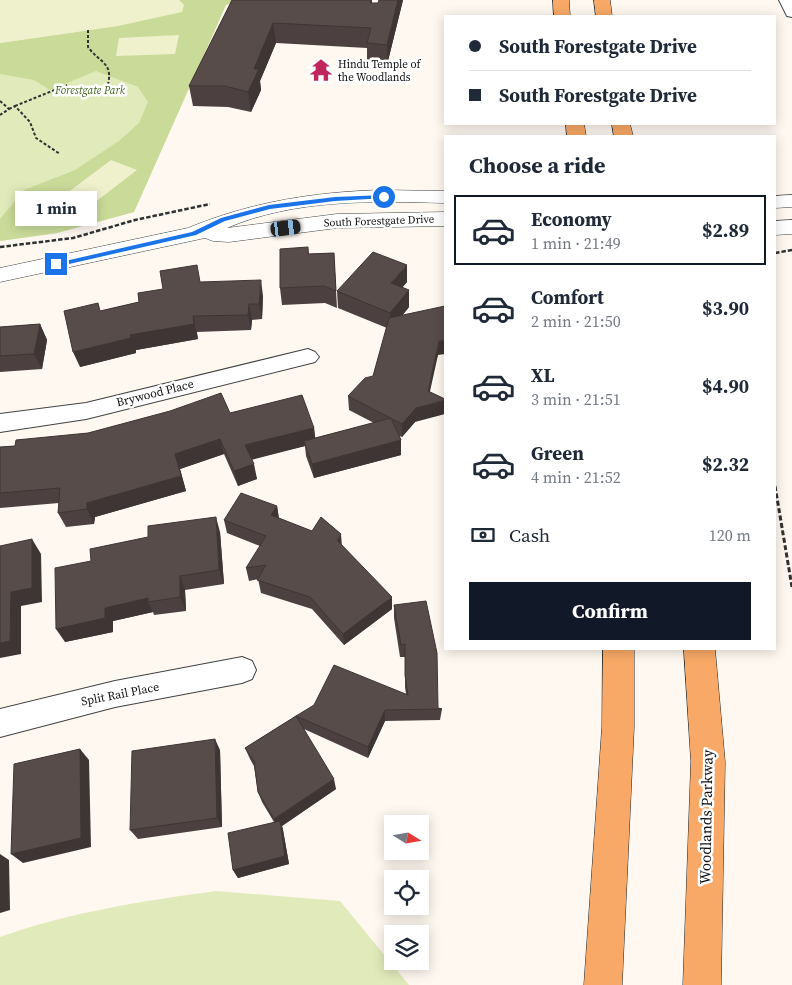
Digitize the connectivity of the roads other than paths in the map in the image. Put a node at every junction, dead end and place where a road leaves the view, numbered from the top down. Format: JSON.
{"nodes":[{"id":1,"x":561,"y":0,"type":"edge"},
{"id":2,"x":602,"y":0,"type":"edge"},
{"id":3,"x":786,"y":0,"type":"edge"},
{"id":4,"x":792,"y":13,"type":"edge"},
{"id":5,"x":562,"y":15,"type":"edge"},
{"id":6,"x":604,"y":15,"type":"edge"},
{"id":7,"x":444,"y":196,"type":"edge"},
{"id":8,"x":792,"y":201,"type":"edge"},
{"id":9,"x":776,"y":202,"type":"edge"},
{"id":10,"x":444,"y":219,"type":"edge"},
{"id":11,"x":792,"y":227,"type":"edge"},
{"id":12,"x":776,"y":228,"type":"edge"},
{"id":13,"x":194,"y":234,"type":"junction"},
{"id":14,"x":0,"y":275,"type":"edge"},
{"id":15,"x":308,"y":357,"type":"dead end"},
{"id":16,"x":0,"y":423,"type":"edge"},
{"id":17,"x":618,"y":650,"type":"edge"},
{"id":18,"x":698,"y":650,"type":"edge"},
{"id":19,"x":242,"y":670,"type":"dead end"},
{"id":20,"x":0,"y":723,"type":"edge"},
{"id":21,"x":603,"y":985,"type":"edge"},
{"id":22,"x":702,"y":985,"type":"edge"}],
"edges":[{"from":1,"to":5,"type":"main road"},
{"from":2,"to":6,"type":"main road"},
{"from":3,"to":4,"type":"street"},
{"from":7,"to":13,"type":"street","name":"South Forestgate Drive"},
{"from":8,"to":9,"type":"street"},
{"from":10,"to":13,"type":"street","name":"South Forestgate Drive"},
{"from":11,"to":12,"type":"street"},
{"from":13,"to":14,"type":"street","name":"South Forestgate Drive"},
{"from":15,"to":16,"type":"street","name":"Brywood Place"},
{"from":17,"to":21,"type":"main road"},
{"from":18,"to":22,"type":"main road","name":"Woodlands Parkway"},
{"from":19,"to":20,"type":"street","name":"Split Rail Place"}]}
